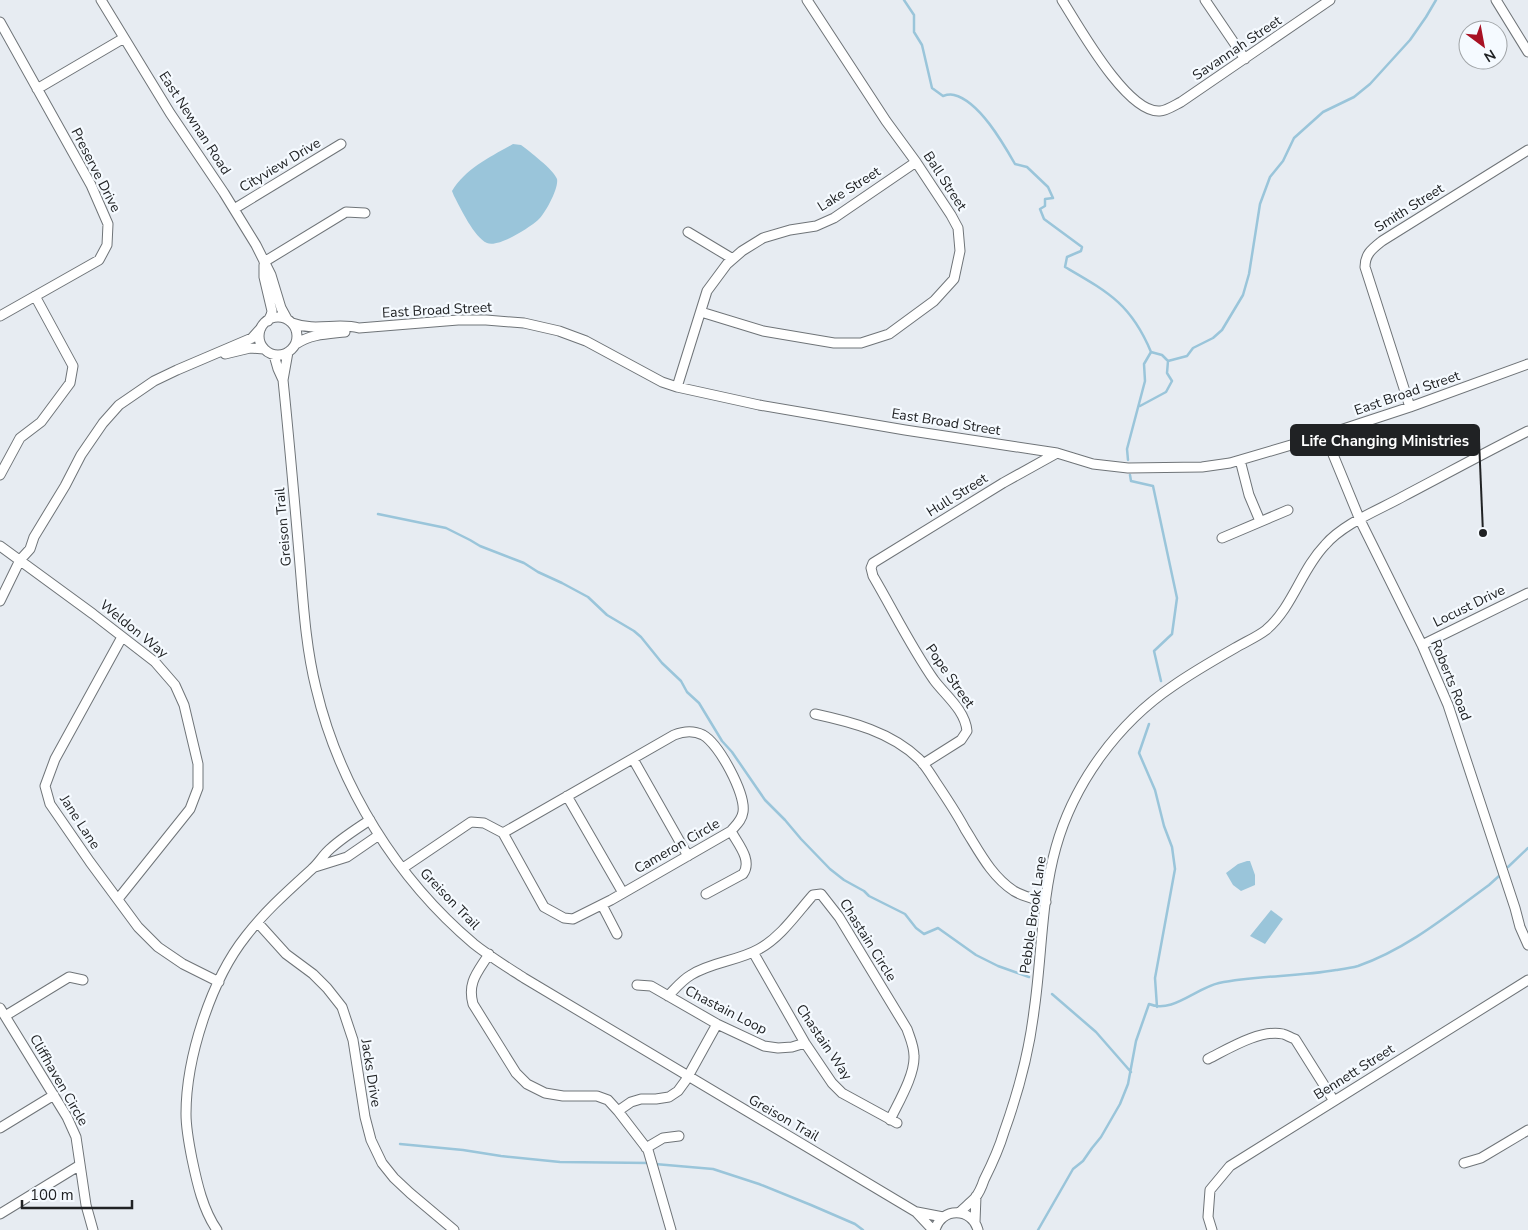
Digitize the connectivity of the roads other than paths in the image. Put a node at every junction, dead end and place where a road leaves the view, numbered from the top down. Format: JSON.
{"nodes":[{"id":1,"x":101,"y":0,"type":"edge"},
{"id":2,"x":807,"y":0,"type":"edge"},
{"id":3,"x":1062,"y":0,"type":"edge"},
{"id":4,"x":1205,"y":0,"type":"edge"},
{"id":5,"x":1330,"y":0,"type":"edge"},
{"id":6,"x":1496,"y":0,"type":"edge"},
{"id":7,"x":0,"y":22,"type":"edge"},
{"id":8,"x":124,"y":38,"type":"junction"},
{"id":9,"x":1528,"y":52,"type":"edge"},
{"id":10,"x":1246,"y":59,"type":"junction"},
{"id":11,"x":37,"y":89,"type":"junction"},
{"id":12,"x":341,"y":144,"type":"dead end"},
{"id":13,"x":1528,"y":150,"type":"edge"},
{"id":14,"x":916,"y":162,"type":"junction"},
{"id":15,"x":234,"y":210,"type":"junction"},
{"id":16,"x":365,"y":213,"type":"dead end"},
{"id":17,"x":688,"y":232,"type":"dead end"},
{"id":18,"x":733,"y":259,"type":"junction"},
{"id":19,"x":264,"y":262,"type":"junction"},
{"id":20,"x":34,"y":296,"type":"junction"},
{"id":21,"x":701,"y":312,"type":"junction"},
{"id":22,"x":0,"y":316,"type":"edge"},
{"id":23,"x":268,"y":321,"type":"junction"},
{"id":24,"x":290,"y":321,"type":"junction"},
{"id":25,"x":261,"y":328,"type":"junction"},
{"id":26,"x":359,"y":328,"type":"junction"},
{"id":27,"x":296,"y":344,"type":"junction"},
{"id":28,"x":264,"y":349,"type":"junction"},
{"id":29,"x":288,"y":352,"type":"junction"},
{"id":30,"x":274,"y":355,"type":"junction"},
{"id":31,"x":205,"y":358,"type":"junction"},
{"id":32,"x":1528,"y":364,"type":"edge"},
{"id":33,"x":283,"y":380,"type":"junction"},
{"id":34,"x":677,"y":387,"type":"junction"},
{"id":35,"x":1410,"y":408,"type":"junction"},
{"id":36,"x":1528,"y":431,"type":"edge"},
{"id":37,"x":1325,"y":435,"type":"junction"},
{"id":38,"x":1058,"y":453,"type":"junction"},
{"id":39,"x":1240,"y":460,"type":"junction"},
{"id":40,"x":0,"y":475,"type":"edge"},
{"id":41,"x":1288,"y":510,"type":"dead end"},
{"id":42,"x":1360,"y":520,"type":"junction"},
{"id":43,"x":1260,"y":521,"type":"junction"},
{"id":44,"x":1222,"y":538,"type":"dead end"},
{"id":45,"x":0,"y":546,"type":"edge"},
{"id":46,"x":20,"y":560,"type":"junction"},
{"id":47,"x":873,"y":563,"type":"joint"},
{"id":48,"x":1528,"y":593,"type":"edge"},
{"id":49,"x":0,"y":601,"type":"edge"},
{"id":50,"x":122,"y":637,"type":"junction"},
{"id":51,"x":1422,"y":645,"type":"junction"},
{"id":52,"x":816,"y":714,"type":"dead end"},
{"id":53,"x":632,"y":759,"type":"junction"},
{"id":54,"x":924,"y":764,"type":"junction"},
{"id":55,"x":567,"y":796,"type":"junction"},
{"id":56,"x":370,"y":820,"type":"junction"},
{"id":57,"x":731,"y":831,"type":"junction"},
{"id":58,"x":503,"y":833,"type":"junction"},
{"id":59,"x":379,"y":835,"type":"junction"},
{"id":60,"x":688,"y":856,"type":"junction"},
{"id":61,"x":315,"y":867,"type":"junction"},
{"id":62,"x":403,"y":868,"type":"junction"},
{"id":63,"x":623,"y":894,"type":"junction"},
{"id":64,"x":706,"y":894,"type":"dead end"},
{"id":65,"x":118,"y":899,"type":"junction"},
{"id":66,"x":1046,"y":902,"type":"junction"},
{"id":67,"x":602,"y":905,"type":"junction"},
{"id":68,"x":258,"y":923,"type":"junction"},
{"id":69,"x":618,"y":934,"type":"dead end"},
{"id":70,"x":1528,"y":945,"type":"edge"},
{"id":71,"x":752,"y":952,"type":"junction"},
{"id":72,"x":490,"y":954,"type":"junction"},
{"id":73,"x":83,"y":980,"type":"dead end"},
{"id":74,"x":1528,"y":980,"type":"edge"},
{"id":75,"x":219,"y":982,"type":"junction"},
{"id":76,"x":637,"y":985,"type":"dead end"},
{"id":77,"x":668,"y":996,"type":"junction"},
{"id":78,"x":2,"y":1012,"type":"edge"},
{"id":79,"x":716,"y":1024,"type":"junction"},
{"id":80,"x":805,"y":1043,"type":"junction"},
{"id":81,"x":1208,"y":1059,"type":"dead end"},
{"id":82,"x":687,"y":1076,"type":"junction"},
{"id":83,"x":54,"y":1095,"type":"junction"},
{"id":84,"x":1334,"y":1100,"type":"junction"},
{"id":85,"x":618,"y":1111,"type":"junction"},
{"id":86,"x":894,"y":1122,"type":"joint"},
{"id":87,"x":0,"y":1128,"type":"edge"},
{"id":88,"x":1528,"y":1130,"type":"edge"},
{"id":89,"x":679,"y":1136,"type":"dead end"},
{"id":90,"x":646,"y":1148,"type":"junction"},
{"id":91,"x":1464,"y":1163,"type":"dead end"},
{"id":92,"x":80,"y":1165,"type":"junction"},
{"id":93,"x":976,"y":1196,"type":"junction"},
{"id":94,"x":916,"y":1212,"type":"junction"},
{"id":95,"x":960,"y":1212,"type":"junction"},
{"id":96,"x":0,"y":1214,"type":"edge"},
{"id":97,"x":943,"y":1217,"type":"junction"},
{"id":98,"x":977,"y":1226,"type":"edge"},
{"id":99,"x":93,"y":1230,"type":"edge"},
{"id":100,"x":217,"y":1230,"type":"edge"},
{"id":101,"x":454,"y":1230,"type":"edge"},
{"id":102,"x":671,"y":1230,"type":"edge"},
{"id":103,"x":934,"y":1230,"type":"edge"},
{"id":104,"x":1212,"y":1230,"type":"edge"}],
"edges":[{"from":1,"to":8,"type":"street","name":"East Newnan Road"},
{"from":2,"to":14,"type":"street","name":"Ball Street"},
{"from":3,"to":10,"type":"street","name":"Savannah Street"},
{"from":4,"to":10,"type":"street"},
{"from":5,"to":10,"type":"street","name":"Savannah Street"},
{"from":6,"to":9,"type":"street"},
{"from":7,"to":11,"type":"street","name":"Preserve Drive"},
{"from":8,"to":11,"type":"street"},
{"from":8,"to":15,"type":"street","name":"East Newnan Road"},
{"from":11,"to":20,"type":"street","name":"Preserve Drive"},
{"from":12,"to":15,"type":"street","name":"Cityview Drive"},
{"from":13,"to":35,"type":"street","name":"Smith Street"},
{"from":14,"to":18,"type":"street","name":"Lake Street"},
{"from":14,"to":21,"type":"street","name":"Ball Street"},
{"from":15,"to":19,"type":"street","name":"East Newnan Road"},
{"from":16,"to":19,"type":"street"},
{"from":17,"to":18,"type":"street"},
{"from":18,"to":21,"type":"street","name":"Lake Street"},
{"from":19,"to":23,"type":"street","name":"East Newnan Road"},
{"from":19,"to":24,"type":"street","name":"East Newnan Road"},
{"from":20,"to":22,"type":"street","name":"Preserve Drive"},
{"from":20,"to":40,"type":"street"},
{"from":21,"to":34,"type":"street","name":"Lake Street"},
{"from":23,"to":24,"type":"street","name":"East Broad Street"},
{"from":23,"to":25,"type":"street"},
{"from":24,"to":26,"type":"street","name":"East Broad Street"},
{"from":24,"to":27,"type":"street"},
{"from":25,"to":28,"type":"street"},
{"from":25,"to":31,"type":"street"},
{"from":26,"to":27,"type":"street","name":"East Broad Street"},
{"from":26,"to":34,"type":"street","name":"East Broad Street"},
{"from":27,"to":29,"type":"street","name":"East Broad Street"},
{"from":28,"to":30,"type":"street"},
{"from":28,"to":31,"type":"street"},
{"from":29,"to":30,"type":"street"},
{"from":29,"to":33,"type":"street","name":"Greison Trail"},
{"from":30,"to":33,"type":"street","name":"Greison Trail"},
{"from":31,"to":46,"type":"street"},
{"from":32,"to":35,"type":"street","name":"East Broad Street"},
{"from":33,"to":56,"type":"street","name":"Greison Trail"},
{"from":34,"to":38,"type":"street","name":"East Broad Street"},
{"from":35,"to":37,"type":"street","name":"East Broad Street"},
{"from":36,"to":42,"type":"street","name":"Pebble Brook Lane"},
{"from":37,"to":39,"type":"street","name":"East Broad Street"},
{"from":37,"to":42,"type":"street","name":"Roberts Road"},
{"from":38,"to":39,"type":"street","name":"East Broad Street"},
{"from":38,"to":47,"type":"street","name":"Hull Street"},
{"from":39,"to":43,"type":"street"},
{"from":41,"to":43,"type":"street"},
{"from":42,"to":51,"type":"street","name":"Roberts Road"},
{"from":42,"to":66,"type":"street","name":"Pebble Brook Lane"},
{"from":43,"to":44,"type":"street"},
{"from":45,"to":46,"type":"street"},
{"from":46,"to":49,"type":"street"},
{"from":46,"to":50,"type":"street","name":"Weldon Way"},
{"from":47,"to":54,"type":"street","name":"Pope Street"},
{"from":48,"to":51,"type":"street","name":"Locust Drive"},
{"from":50,"to":65,"type":"street","name":"Jane Lane"},
{"from":50,"to":65,"type":"street","name":"Weldon Way"},
{"from":51,"to":70,"type":"street","name":"Roberts Road"},
{"from":52,"to":54,"type":"street"},
{"from":53,"to":55,"type":"street","name":"Cameron Circle"},
{"from":53,"to":57,"type":"street","name":"Cameron Circle"},
{"from":53,"to":60,"type":"street"},
{"from":54,"to":66,"type":"street"},
{"from":55,"to":58,"type":"street","name":"Cameron Circle"},
{"from":55,"to":63,"type":"street"},
{"from":56,"to":59,"type":"street","name":"Greison Trail"},
{"from":56,"to":61,"type":"street"},
{"from":57,"to":60,"type":"street","name":"Cameron Circle"},
{"from":57,"to":64,"type":"street"},
{"from":58,"to":62,"type":"street"},
{"from":58,"to":67,"type":"street","name":"Cameron Circle"},
{"from":59,"to":61,"type":"street"},
{"from":59,"to":62,"type":"street","name":"Greison Trail"},
{"from":60,"to":63,"type":"street","name":"Cameron Circle"},
{"from":61,"to":68,"type":"street"},
{"from":62,"to":72,"type":"street","name":"Greison Trail"},
{"from":63,"to":67,"type":"street","name":"Cameron Circle"},
{"from":65,"to":75,"type":"street","name":"Jane Lane"},
{"from":66,"to":93,"type":"street","name":"Pebble Brook Lane"},
{"from":67,"to":69,"type":"street"},
{"from":68,"to":75,"type":"street"},
{"from":68,"to":101,"type":"street","name":"Jacks Drive"},
{"from":71,"to":77,"type":"street","name":"Chastain Circle"},
{"from":71,"to":80,"type":"street","name":"Chastain Way"},
{"from":71,"to":86,"type":"street","name":"Chastain Circle"},
{"from":72,"to":82,"type":"street","name":"Greison Trail"},
{"from":72,"to":85,"type":"street"},
{"from":73,"to":78,"type":"street"},
{"from":74,"to":84,"type":"street","name":"Bennett Street"},
{"from":75,"to":100,"type":"street"},
{"from":76,"to":77,"type":"street","name":"Chastain Loop"},
{"from":77,"to":79,"type":"street","name":"Chastain Loop"},
{"from":78,"to":83,"type":"street","name":"Cliffhaven Circle"},
{"from":79,"to":80,"type":"street","name":"Chastain Loop"},
{"from":79,"to":82,"type":"street"},
{"from":80,"to":86,"type":"street","name":"Chastain Way"},
{"from":81,"to":84,"type":"street"},
{"from":82,"to":85,"type":"street"},
{"from":82,"to":94,"type":"street","name":"Greison Trail"},
{"from":83,"to":87,"type":"street"},
{"from":83,"to":92,"type":"street","name":"Cliffhaven Circle"},
{"from":84,"to":104,"type":"street","name":"Bennett Street"},
{"from":85,"to":90,"type":"street"},
{"from":88,"to":91,"type":"street"},
{"from":89,"to":90,"type":"street"},
{"from":90,"to":102,"type":"street"},
{"from":92,"to":96,"type":"street"},
{"from":92,"to":99,"type":"street","name":"Cliffhaven Circle"},
{"from":93,"to":95,"type":"street","name":"Pebble Brook Lane"},
{"from":93,"to":98,"type":"street","name":"Pebble Brook Lane"},
{"from":94,"to":97,"type":"street","name":"Greison Trail"},
{"from":94,"to":103,"type":"street","name":"Greison Trail"},
{"from":95,"to":97,"type":"street"},
{"from":95,"to":98,"type":"street"},
{"from":97,"to":103,"type":"street"}]}
